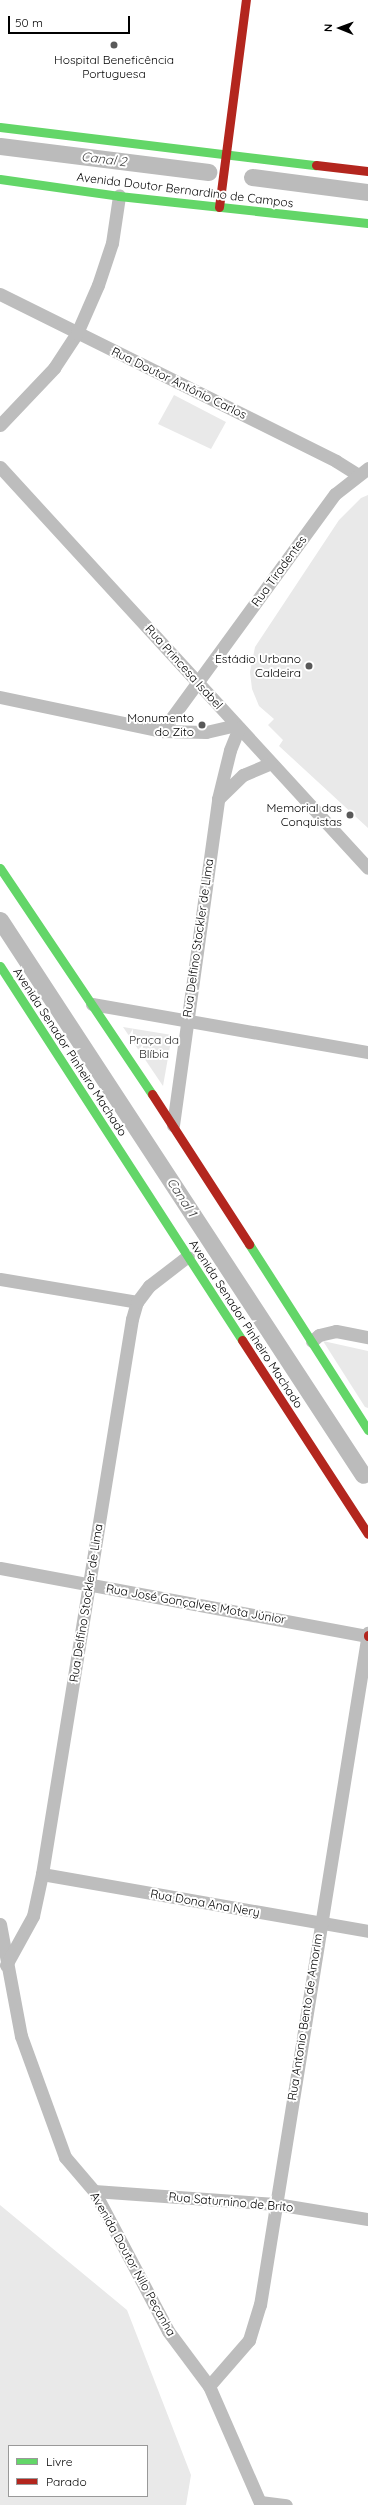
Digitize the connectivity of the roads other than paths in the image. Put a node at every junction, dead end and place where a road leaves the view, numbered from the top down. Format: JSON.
{"nodes":[{"id":1,"x":246,"y":0,"type":"edge"},
{"id":2,"x":0,"y":127,"type":"edge"},
{"id":3,"x":226,"y":155,"type":"junction"},
{"id":4,"x":368,"y":171,"type":"edge"},
{"id":5,"x":0,"y":179,"type":"edge"},
{"id":6,"x":119,"y":196,"type":"junction"},
{"id":7,"x":219,"y":207,"type":"junction"},
{"id":8,"x":368,"y":223,"type":"edge"},
{"id":9,"x":0,"y":294,"type":"edge"},
{"id":10,"x":77,"y":333,"type":"junction"},
{"id":11,"x":0,"y":425,"type":"edge"},
{"id":12,"x":0,"y":467,"type":"edge"},
{"id":13,"x":362,"y":471,"type":"edge"},
{"id":14,"x":199,"y":684,"type":"junction"},
{"id":15,"x":0,"y":697,"type":"edge"},
{"id":16,"x":238,"y":727,"type":"junction"},
{"id":17,"x":162,"y":731,"type":"junction"},
{"id":18,"x":271,"y":763,"type":"junction"},
{"id":19,"x":218,"y":799,"type":"junction"},
{"id":20,"x":0,"y":868,"type":"edge"},
{"id":21,"x":368,"y":868,"type":"edge"},
{"id":22,"x":0,"y":966,"type":"edge"},
{"id":23,"x":92,"y":1004,"type":"junction"},
{"id":24,"x":186,"y":1020,"type":"junction"},
{"id":25,"x":368,"y":1052,"type":"edge"},
{"id":26,"x":173,"y":1125,"type":"junction"},
{"id":27,"x":188,"y":1256,"type":"junction"},
{"id":28,"x":0,"y":1278,"type":"edge"},
{"id":29,"x":137,"y":1302,"type":"junction"},
{"id":30,"x":368,"y":1337,"type":"edge"},
{"id":31,"x":312,"y":1341,"type":"junction"},
{"id":32,"x":365,"y":1421,"type":"edge"},
{"id":33,"x":368,"y":1430,"type":"edge"},
{"id":34,"x":366,"y":1512,"type":"dead end"},
{"id":35,"x":366,"y":1530,"type":"edge"},
{"id":36,"x":0,"y":1568,"type":"edge"},
{"id":37,"x":89,"y":1585,"type":"junction"},
{"id":38,"x":368,"y":1635,"type":"edge"},
{"id":39,"x":42,"y":1874,"type":"junction"},
{"id":40,"x":320,"y":1923,"type":"junction"},
{"id":41,"x":0,"y":1924,"type":"edge"},
{"id":42,"x":368,"y":1931,"type":"edge"},
{"id":43,"x":6,"y":1965,"type":"junction"},
{"id":44,"x":94,"y":2191,"type":"junction"},
{"id":45,"x":276,"y":2204,"type":"junction"},
{"id":46,"x":368,"y":2219,"type":"edge"},
{"id":47,"x":209,"y":2386,"type":"junction"},
{"id":48,"x":261,"y":2503,"type":"edge"},
{"id":49,"x":286,"y":2505,"type":"edge"}],
"edges":[{"from":1,"to":3,"type":"main road"},
{"from":2,"to":3,"type":"main road"},
{"from":3,"to":4,"type":"main road"},
{"from":3,"to":7,"type":"main road"},
{"from":5,"to":6,"type":"main road","name":"Avenida Doutor Bernardino de Campos"},
{"from":6,"to":7,"type":"main road","name":"Avenida Doutor Bernardino de Campos"},
{"from":6,"to":10,"type":"street"},
{"from":7,"to":8,"type":"main road","name":"Avenida Doutor Bernardino de Campos"},
{"from":9,"to":10,"type":"street","name":"Rua Doutor Antônio Carlos"},
{"from":10,"to":11,"type":"street"},
{"from":10,"to":13,"type":"street","name":"Rua Doutor Antônio Carlos"},
{"from":12,"to":14,"type":"street","name":"Rua Princesa Isabel"},
{"from":13,"to":14,"type":"street","name":"Rua Tiradentes"},
{"from":14,"to":16,"type":"street","name":"Rua Princesa Isabel"},
{"from":14,"to":17,"type":"street","name":"Rua Tiradentes"},
{"from":15,"to":17,"type":"street"},
{"from":16,"to":17,"type":"street"},
{"from":16,"to":18,"type":"street","name":"Rua Princesa Isabel"},
{"from":16,"to":19,"type":"street","name":"Rua Delfino Stockler de Lima"},
{"from":18,"to":19,"type":"street"},
{"from":18,"to":21,"type":"street","name":"Rua Princesa Isabel"},
{"from":19,"to":24,"type":"street","name":"Rua Delfino Stockler de Lima"},
{"from":20,"to":23,"type":"main road"},
{"from":22,"to":27,"type":"main road","name":"Avenida Senador Pinheiro Machado"},
{"from":23,"to":24,"type":"street"},
{"from":23,"to":26,"type":"main road"},
{"from":24,"to":25,"type":"street"},
{"from":24,"to":26,"type":"street","name":"Rua Delfino Stockler de Lima"},
{"from":26,"to":31,"type":"main road"},
{"from":27,"to":29,"type":"street","name":"Rua Delfino Stockler de Lima"},
{"from":27,"to":35,"type":"main road","name":"Avenida Senador Pinheiro Machado"},
{"from":28,"to":29,"type":"street"},
{"from":29,"to":37,"type":"street","name":"Rua Delfino Stockler de Lima"},
{"from":30,"to":31,"type":"street"},
{"from":31,"to":32,"type":"main road"},
{"from":32,"to":33,"type":"main road"},
{"from":34,"to":35,"type":"main road"},
{"from":36,"to":37,"type":"street","name":"Rua José Gonçalves Mota Júnior"},
{"from":37,"to":38,"type":"street","name":"Rua José Gonçalves Mota Júnior"},
{"from":37,"to":39,"type":"street","name":"Rua Delfino Stockler de Lima"},
{"from":38,"to":40,"type":"street","name":"Rua Antonio Bento de Amorim"},
{"from":39,"to":40,"type":"street","name":"Rua Dona Ana Nery"},
{"from":39,"to":43,"type":"street","name":"Rua Delfino Stockler de Lima"},
{"from":40,"to":42,"type":"street","name":"Rua Dona Ana Nery"},
{"from":40,"to":45,"type":"street","name":"Rua Antonio Bento de Amorim"},
{"from":41,"to":43,"type":"street","name":"Avenida Doutor Nilo Peçanha"},
{"from":43,"to":44,"type":"street","name":"Avenida Doutor Nilo Peçanha"},
{"from":44,"to":45,"type":"street","name":"Rua Saturnino de Brito"},
{"from":44,"to":47,"type":"street","name":"Avenida Doutor Nilo Peçanha"},
{"from":45,"to":46,"type":"street","name":"Rua Saturnino de Brito"},
{"from":45,"to":47,"type":"street","name":"Rua Antonio Bento de Amorim"},
{"from":47,"to":48,"type":"street","name":"Avenida Doutor Nilo Peçanha"},
{"from":48,"to":49,"type":"street"}]}
